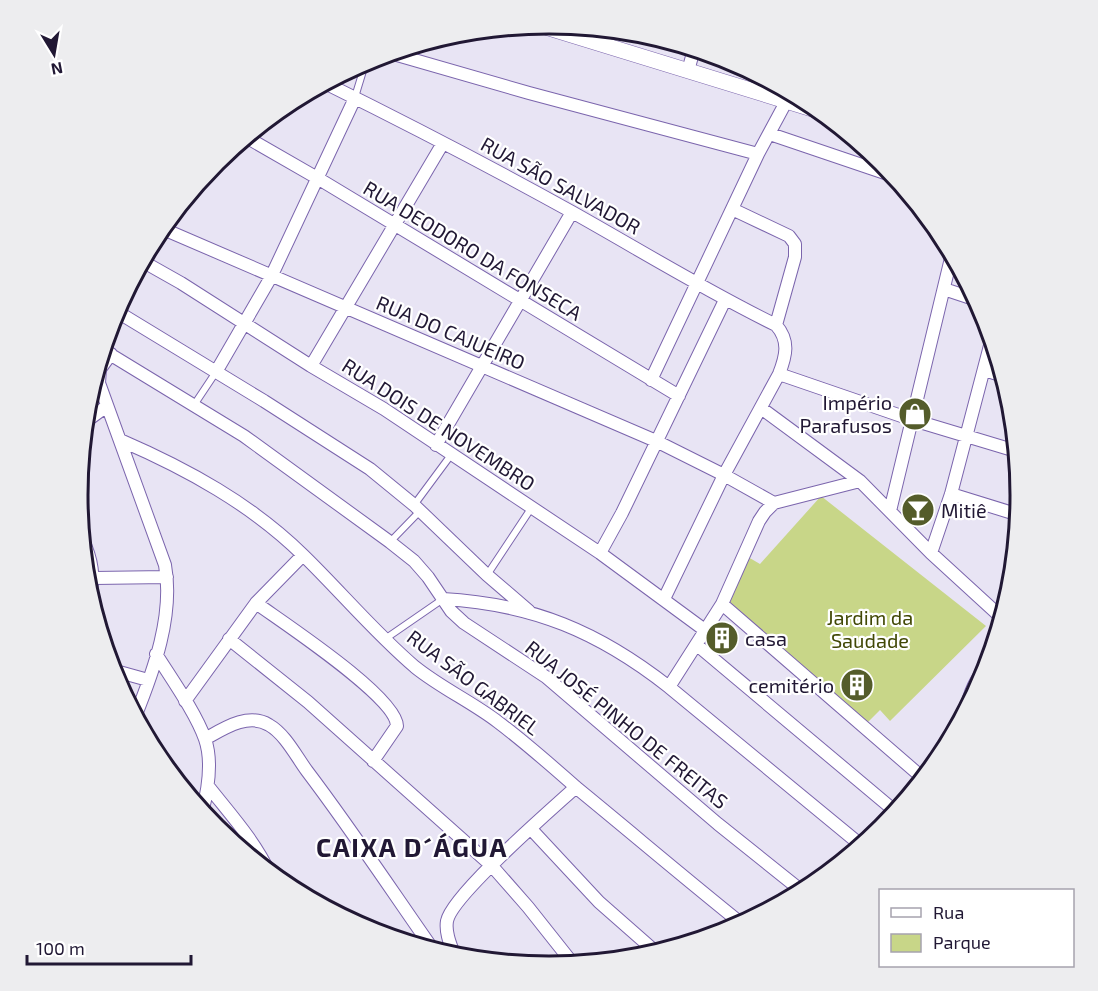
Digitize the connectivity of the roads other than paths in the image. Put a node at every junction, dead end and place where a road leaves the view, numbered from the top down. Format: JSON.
{"nodes":[{"id":1,"x":570,"y":35,"type":"edge"},
{"id":2,"x":692,"y":57,"type":"edge"},
{"id":3,"x":406,"y":58,"type":"edge"},
{"id":4,"x":688,"y":71,"type":"junction"},
{"id":5,"x":362,"y":75,"type":"edge"},
{"id":6,"x":334,"y":88,"type":"edge"},
{"id":7,"x":355,"y":98,"type":"junction"},
{"id":8,"x":786,"y":102,"type":"junction"},
{"id":9,"x":792,"y":103,"type":"edge"},
{"id":10,"x":770,"y":134,"type":"junction"},
{"id":11,"x":254,"y":142,"type":"edge"},
{"id":12,"x":443,"y":142,"type":"junction"},
{"id":13,"x":758,"y":154,"type":"junction"},
{"id":14,"x":874,"y":169,"type":"edge"},
{"id":15,"x":319,"y":179,"type":"junction"},
{"id":16,"x":732,"y":209,"type":"junction"},
{"id":17,"x":572,"y":212,"type":"junction"},
{"id":18,"x":394,"y":226,"type":"junction"},
{"id":19,"x":171,"y":232,"type":"edge"},
{"id":20,"x":150,"y":266,"type":"edge"},
{"id":21,"x":949,"y":267,"type":"edge"},
{"id":22,"x":271,"y":277,"type":"junction"},
{"id":23,"x":697,"y":285,"type":"junction"},
{"id":24,"x":944,"y":289,"type":"junction"},
{"id":25,"x":964,"y":296,"type":"edge"},
{"id":26,"x":725,"y":300,"type":"junction"},
{"id":27,"x":519,"y":301,"type":"junction"},
{"id":28,"x":345,"y":308,"type":"junction"},
{"id":29,"x":124,"y":316,"type":"edge"},
{"id":30,"x":246,"y":324,"type":"junction"},
{"id":31,"x":776,"y":325,"type":"junction"},
{"id":32,"x":110,"y":354,"type":"edge"},
{"id":33,"x":988,"y":355,"type":"edge"},
{"id":34,"x":311,"y":366,"type":"junction"},
{"id":35,"x":482,"y":367,"type":"junction"},
{"id":36,"x":985,"y":370,"type":"junction"},
{"id":37,"x":216,"y":372,"type":"junction"},
{"id":38,"x":993,"y":373,"type":"edge"},
{"id":39,"x":779,"y":374,"type":"junction"},
{"id":40,"x":651,"y":380,"type":"junction"},
{"id":41,"x":102,"y":385,"type":"edge"},
{"id":42,"x":679,"y":396,"type":"junction"},
{"id":43,"x":194,"y":405,"type":"junction"},
{"id":44,"x":107,"y":406,"type":"junction"},
{"id":45,"x":761,"y":408,"type":"junction"},
{"id":46,"x":96,"y":414,"type":"edge"},
{"id":47,"x":913,"y":420,"type":"junction"},
{"id":48,"x":968,"y":435,"type":"junction"},
{"id":49,"x":120,"y":440,"type":"junction"},
{"id":50,"x":656,"y":441,"type":"junction"},
{"id":51,"x":436,"y":445,"type":"junction"},
{"id":52,"x":1007,"y":448,"type":"edge"},
{"id":53,"x":451,"y":455,"type":"junction"},
{"id":54,"x":724,"y":475,"type":"junction"},
{"id":55,"x":860,"y":481,"type":"junction"},
{"id":56,"x":951,"y":494,"type":"junction"},
{"id":57,"x":774,"y":503,"type":"junction"},
{"id":58,"x":532,"y":507,"type":"junction"},
{"id":59,"x":417,"y":508,"type":"junction"},
{"id":60,"x":890,"y":511,"type":"junction"},
{"id":61,"x":1009,"y":512,"type":"edge"},
{"id":62,"x":390,"y":542,"type":"junction"},
{"id":63,"x":600,"y":553,"type":"junction"},
{"id":64,"x":930,"y":553,"type":"junction"},
{"id":65,"x":303,"y":555,"type":"junction"},
{"id":66,"x":487,"y":575,"type":"junction"},
{"id":67,"x":167,"y":577,"type":"junction"},
{"id":68,"x":96,"y":582,"type":"edge"},
{"id":69,"x":443,"y":599,"type":"junction"},
{"id":70,"x":664,"y":599,"type":"junction"},
{"id":71,"x":256,"y":603,"type":"junction"},
{"id":72,"x":722,"y":604,"type":"junction"},
{"id":73,"x":528,"y":611,"type":"junction"},
{"id":74,"x":995,"y":612,"type":"edge"},
{"id":75,"x":705,"y":631,"type":"junction"},
{"id":76,"x":230,"y":639,"type":"junction"},
{"id":77,"x":385,"y":639,"type":"junction"},
{"id":78,"x":697,"y":645,"type":"junction"},
{"id":79,"x":156,"y":654,"type":"junction"},
{"id":80,"x":124,"y":674,"type":"edge"},
{"id":81,"x":148,"y":681,"type":"junction"},
{"id":82,"x":669,"y":687,"type":"junction"},
{"id":83,"x":185,"y":701,"type":"junction"},
{"id":84,"x":139,"y":705,"type":"edge"},
{"id":85,"x":205,"y":739,"type":"junction"},
{"id":86,"x":373,"y":761,"type":"junction"},
{"id":87,"x":917,"y":773,"type":"edge"},
{"id":88,"x":208,"y":786,"type":"junction"},
{"id":89,"x":576,"y":787,"type":"junction"},
{"id":90,"x":205,"y":802,"type":"edge"},
{"id":91,"x":889,"y":806,"type":"edge"},
{"id":92,"x":531,"y":829,"type":"junction"},
{"id":93,"x":855,"y":840,"type":"edge"},
{"id":94,"x":260,"y":855,"type":"edge"},
{"id":95,"x":492,"y":866,"type":"junction"},
{"id":96,"x":795,"y":885,"type":"edge"},
{"id":97,"x":734,"y":917,"type":"edge"},
{"id":98,"x":426,"y":940,"type":"edge"},
{"id":99,"x":452,"y":946,"type":"edge"},
{"id":100,"x":649,"y":946,"type":"edge"},
{"id":101,"x":568,"y":956,"type":"edge"}],
"edges":[{"from":1,"to":4,"type":"street"},
{"from":2,"to":4,"type":"street"},
{"from":3,"to":13,"type":"street"},
{"from":4,"to":8,"type":"street"},
{"from":5,"to":7,"type":"lane"},
{"from":6,"to":7,"type":"street","name":"RUA SÃO SALVADOR"},
{"from":7,"to":12,"type":"street","name":"RUA SÃO SALVADOR"},
{"from":7,"to":15,"type":"street"},
{"from":8,"to":9,"type":"street"},
{"from":8,"to":10,"type":"street"},
{"from":10,"to":13,"type":"street"},
{"from":10,"to":14,"type":"street"},
{"from":11,"to":15,"type":"street","name":"RUA DEODORO DA FONSECA"},
{"from":12,"to":17,"type":"street","name":"RUA SÃO SALVADOR"},
{"from":12,"to":18,"type":"street"},
{"from":13,"to":16,"type":"street"},
{"from":15,"to":18,"type":"street","name":"RUA DEODORO DA FONSECA"},
{"from":15,"to":22,"type":"street"},
{"from":16,"to":23,"type":"street"},
{"from":16,"to":31,"type":"street"},
{"from":17,"to":23,"type":"street","name":"RUA SÃO SALVADOR"},
{"from":17,"to":27,"type":"street"},
{"from":18,"to":27,"type":"street","name":"RUA DEODORO DA FONSECA"},
{"from":18,"to":28,"type":"street"},
{"from":19,"to":22,"type":"street","name":"RUA DO CAJUEIRO"},
{"from":20,"to":30,"type":"street","name":"RUA DOIS DE NOVEMBRO"},
{"from":21,"to":24,"type":"street"},
{"from":22,"to":28,"type":"street","name":"RUA DO CAJUEIRO"},
{"from":22,"to":30,"type":"street"},
{"from":23,"to":26,"type":"street","name":"RUA SÃO SALVADOR"},
{"from":23,"to":40,"type":"street"},
{"from":24,"to":25,"type":"street"},
{"from":24,"to":47,"type":"street"},
{"from":26,"to":31,"type":"street","name":"RUA SÃO SALVADOR"},
{"from":26,"to":42,"type":"street"},
{"from":27,"to":35,"type":"street"},
{"from":27,"to":40,"type":"street","name":"RUA DEODORO DA FONSECA"},
{"from":28,"to":34,"type":"street"},
{"from":28,"to":35,"type":"street","name":"RUA DO CAJUEIRO"},
{"from":29,"to":37,"type":"street"},
{"from":30,"to":34,"type":"street","name":"RUA DOIS DE NOVEMBRO"},
{"from":30,"to":37,"type":"street"},
{"from":31,"to":39,"type":"street"},
{"from":32,"to":43,"type":"street","name":"RUA JOSÉ PINHO DE FREITAS"},
{"from":33,"to":36,"type":"street"},
{"from":34,"to":51,"type":"street","name":"RUA DOIS DE NOVEMBRO"},
{"from":35,"to":50,"type":"street","name":"RUA DO CAJUEIRO"},
{"from":35,"to":51,"type":"street"},
{"from":36,"to":38,"type":"street"},
{"from":36,"to":48,"type":"street"},
{"from":37,"to":43,"type":"lane"},
{"from":37,"to":59,"type":"street"},
{"from":39,"to":45,"type":"street"},
{"from":39,"to":47,"type":"street"},
{"from":40,"to":42,"type":"street","name":"RUA DEODORO DA FONSECA"},
{"from":41,"to":44,"type":"street"},
{"from":42,"to":50,"type":"street"},
{"from":43,"to":62,"type":"street","name":"RUA JOSÉ PINHO DE FREITAS"},
{"from":44,"to":46,"type":"street"},
{"from":44,"to":49,"type":"street"},
{"from":45,"to":54,"type":"street"},
{"from":45,"to":55,"type":"street"},
{"from":47,"to":48,"type":"street"},
{"from":47,"to":60,"type":"street"},
{"from":48,"to":52,"type":"street"},
{"from":48,"to":56,"type":"street"},
{"from":49,"to":65,"type":"street","name":"RUA SÃO GABRIEL"},
{"from":49,"to":67,"type":"street"},
{"from":50,"to":54,"type":"street","name":"RUA DO CAJUEIRO"},
{"from":50,"to":63,"type":"street"},
{"from":51,"to":53,"type":"street","name":"RUA DOIS DE NOVEMBRO"},
{"from":53,"to":58,"type":"street","name":"RUA DOIS DE NOVEMBRO"},
{"from":53,"to":59,"type":"lane"},
{"from":54,"to":57,"type":"street","name":"RUA DO CAJUEIRO"},
{"from":54,"to":70,"type":"street"},
{"from":55,"to":57,"type":"street"},
{"from":55,"to":60,"type":"street"},
{"from":56,"to":61,"type":"street"},
{"from":56,"to":64,"type":"street"},
{"from":57,"to":72,"type":"street"},
{"from":58,"to":63,"type":"street","name":"RUA DOIS DE NOVEMBRO"},
{"from":58,"to":66,"type":"lane"},
{"from":59,"to":62,"type":"lane"},
{"from":59,"to":66,"type":"street"},
{"from":60,"to":64,"type":"street"},
{"from":62,"to":69,"type":"street","name":"RUA JOSÉ PINHO DE FREITAS"},
{"from":63,"to":70,"type":"street","name":"RUA DOIS DE NOVEMBRO"},
{"from":64,"to":74,"type":"street"},
{"from":65,"to":71,"type":"street"},
{"from":65,"to":77,"type":"street","name":"RUA SÃO GABRIEL"},
{"from":66,"to":73,"type":"street"},
{"from":67,"to":68,"type":"street"},
{"from":67,"to":79,"type":"street"},
{"from":69,"to":73,"type":"street"},
{"from":69,"to":77,"type":"lane"},
{"from":69,"to":96,"type":"street","name":"RUA JOSÉ PINHO DE FREITAS"},
{"from":70,"to":75,"type":"street","name":"RUA DOIS DE NOVEMBRO"},
{"from":71,"to":76,"type":"street"},
{"from":71,"to":86,"type":"street"},
{"from":72,"to":75,"type":"street"},
{"from":72,"to":87,"type":"street"},
{"from":73,"to":82,"type":"street"},
{"from":75,"to":78,"type":"street"},
{"from":76,"to":83,"type":"street"},
{"from":76,"to":86,"type":"street"},
{"from":77,"to":89,"type":"street","name":"RUA SÃO GABRIEL"},
{"from":78,"to":82,"type":"street"},
{"from":78,"to":91,"type":"street"},
{"from":79,"to":81,"type":"street"},
{"from":79,"to":83,"type":"street"},
{"from":80,"to":81,"type":"street"},
{"from":81,"to":84,"type":"street"},
{"from":82,"to":93,"type":"street"},
{"from":83,"to":85,"type":"street"},
{"from":85,"to":88,"type":"street"},
{"from":85,"to":98,"type":"street"},
{"from":86,"to":95,"type":"street"},
{"from":88,"to":90,"type":"street"},
{"from":88,"to":94,"type":"street"},
{"from":89,"to":92,"type":"street"},
{"from":89,"to":97,"type":"street","name":"RUA SÃO GABRIEL"},
{"from":92,"to":95,"type":"street"},
{"from":92,"to":100,"type":"street"},
{"from":95,"to":99,"type":"street"},
{"from":95,"to":101,"type":"street"}]}
